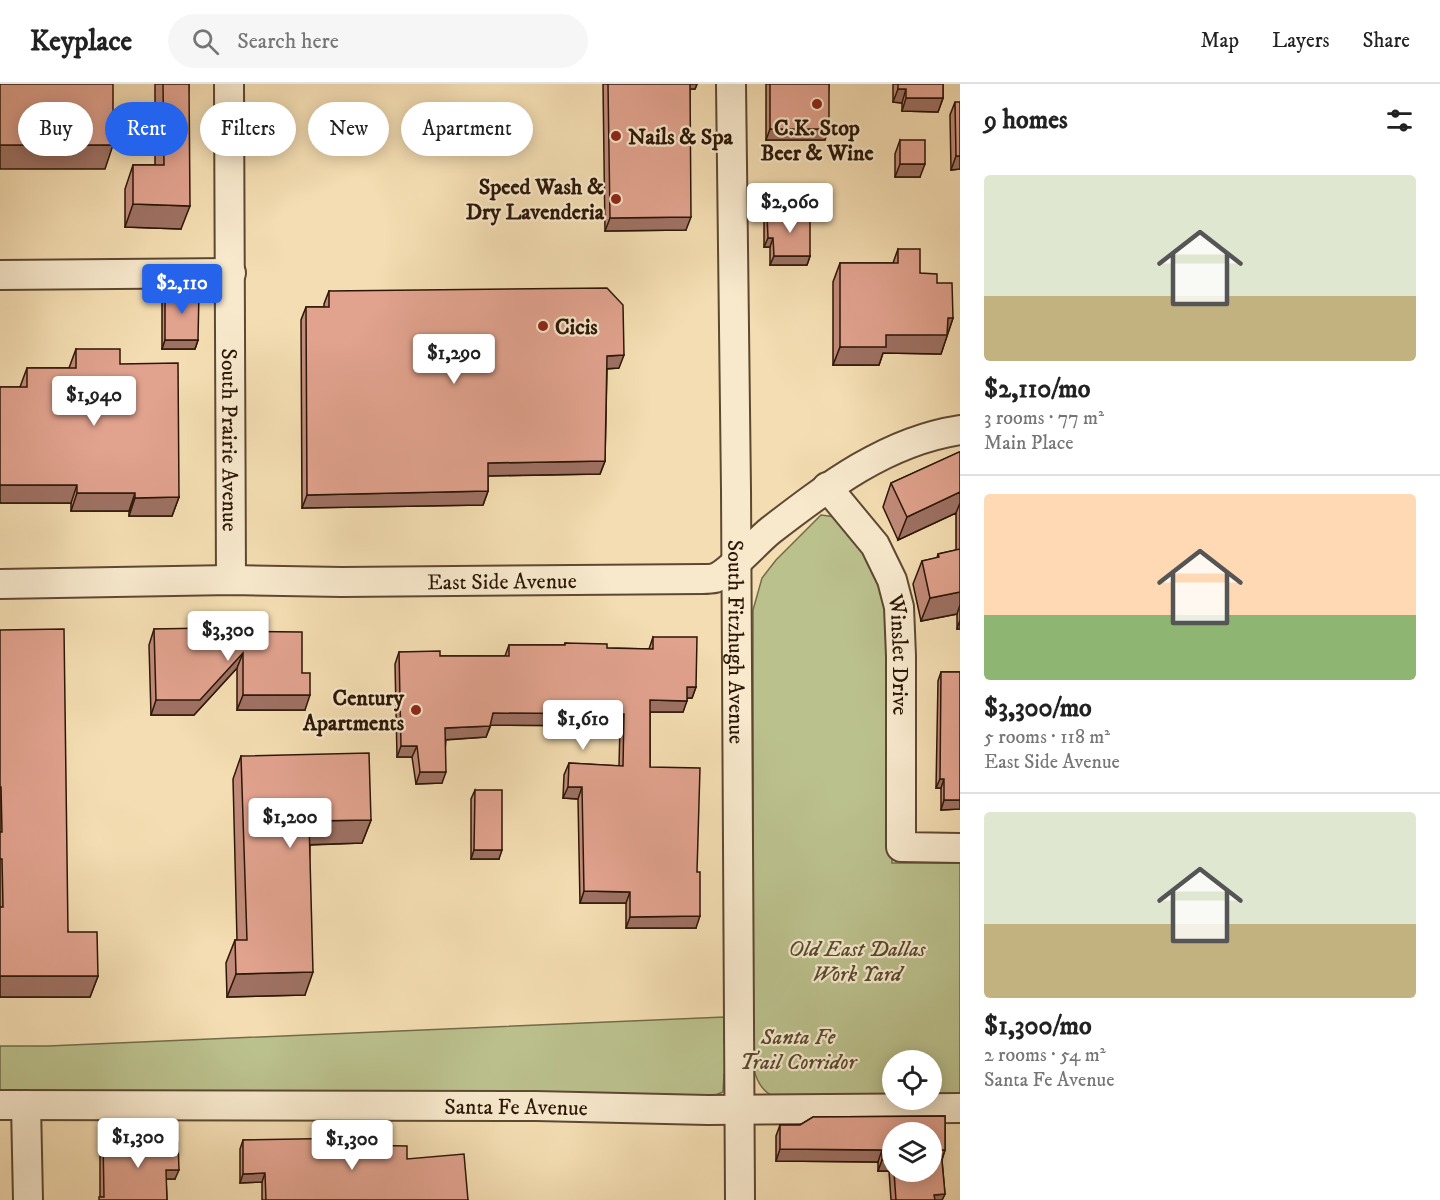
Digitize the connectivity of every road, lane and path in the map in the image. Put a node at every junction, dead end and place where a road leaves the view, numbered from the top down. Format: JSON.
{"nodes":[{"id":1,"x":229,"y":84,"type":"edge"},
{"id":2,"x":731,"y":84,"type":"edge"},
{"id":3,"x":231,"y":273,"type":"junction"},
{"id":4,"x":0,"y":275,"type":"edge"},
{"id":5,"x":960,"y":430,"type":"edge"},
{"id":6,"x":827,"y":487,"type":"junction"},
{"id":7,"x":737,"y":561,"type":"junction"},
{"id":8,"x":231,"y":580,"type":"junction"},
{"id":9,"x":0,"y":584,"type":"edge"},
{"id":10,"x":960,"y":848,"type":"edge"},
{"id":11,"x":13,"y":1105,"type":"edge"},
{"id":12,"x":960,"y":1108,"type":"edge"},
{"id":13,"x":740,"y":1110,"type":"junction"},
{"id":14,"x":28,"y":1200,"type":"edge"},
{"id":15,"x":740,"y":1200,"type":"edge"}],
"edges":[{"from":1,"to":3,"type":"street","name":"South Prairie Avenue"},
{"from":2,"to":7,"type":"street","name":"South Fitzhugh Avenue"},
{"from":3,"to":4,"type":"street"},
{"from":3,"to":8,"type":"street","name":"South Prairie Avenue"},
{"from":5,"to":6,"type":"street","name":"East Side Avenue"},
{"from":6,"to":7,"type":"street","name":"East Side Avenue"},
{"from":6,"to":10,"type":"street","name":"Winslet Drive"},
{"from":7,"to":8,"type":"street","name":"East Side Avenue"},
{"from":7,"to":13,"type":"street","name":"South Fitzhugh Avenue"},
{"from":8,"to":9,"type":"street","name":"East Side Avenue"},
{"from":11,"to":13,"type":"street","name":"Santa Fe Avenue"},
{"from":11,"to":14,"type":"street"},
{"from":12,"to":13,"type":"street","name":"Santa Fe Avenue"},
{"from":13,"to":15,"type":"street","name":"South Fitzhugh Avenue"}]}
